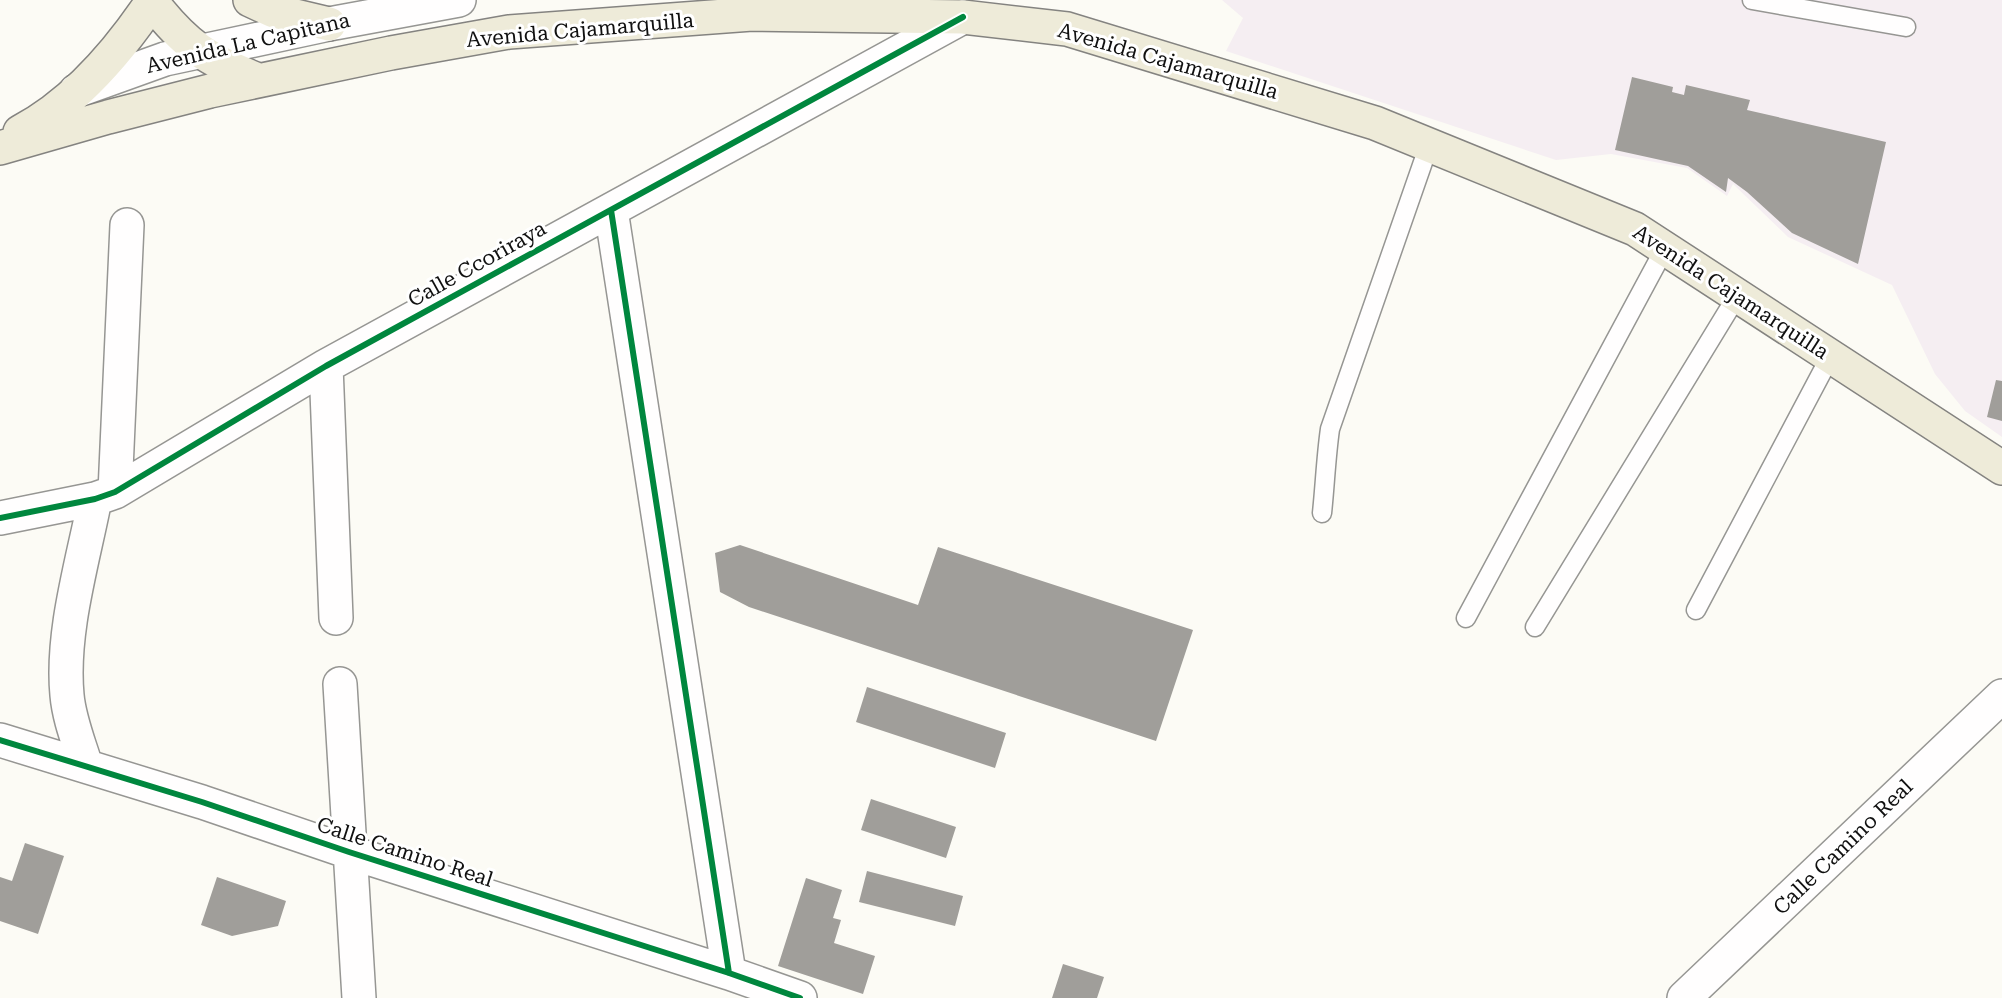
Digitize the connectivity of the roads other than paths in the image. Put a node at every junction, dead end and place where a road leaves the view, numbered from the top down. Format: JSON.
{"nodes":[{"id":1,"x":250,"y":0,"type":"edge"},
{"id":2,"x":459,"y":0,"type":"edge"},
{"id":3,"x":1752,"y":0,"type":"edge"},
{"id":4,"x":153,"y":1,"type":"edge"},
{"id":5,"x":963,"y":17,"type":"junction"},
{"id":6,"x":329,"y":24,"type":"junction"},
{"id":7,"x":1906,"y":27,"type":"dead end"},
{"id":8,"x":199,"y":52,"type":"junction"},
{"id":9,"x":258,"y":80,"type":"junction"},
{"id":10,"x":76,"y":91,"type":"junction"},
{"id":11,"x":0,"y":117,"type":"edge"},
{"id":12,"x":0,"y":143,"type":"edge"},
{"id":13,"x":1429,"y":145,"type":"junction"},
{"id":14,"x":0,"y":148,"type":"edge"},
{"id":15,"x":611,"y":210,"type":"junction"},
{"id":16,"x":127,"y":225,"type":"dead end"},
{"id":17,"x":1665,"y":248,"type":"junction"},
{"id":18,"x":1737,"y":296,"type":"junction"},
{"id":19,"x":1830,"y":357,"type":"junction"},
{"id":20,"x":326,"y":366,"type":"junction"},
{"id":21,"x":2002,"y":468,"type":"edge"},
{"id":22,"x":105,"y":496,"type":"junction"},
{"id":23,"x":1322,"y":513,"type":"dead end"},
{"id":24,"x":0,"y":518,"type":"edge"},
{"id":25,"x":1696,"y":610,"type":"dead end"},
{"id":26,"x":336,"y":618,"type":"dead end"},
{"id":27,"x":1466,"y":618,"type":"dead end"},
{"id":28,"x":1535,"y":627,"type":"dead end"},
{"id":29,"x":340,"y":684,"type":"dead end"},
{"id":30,"x":2002,"y":696,"type":"edge"},
{"id":31,"x":0,"y":740,"type":"edge"},
{"id":32,"x":86,"y":766,"type":"junction"},
{"id":33,"x":349,"y":852,"type":"junction"},
{"id":34,"x":729,"y":973,"type":"junction"},
{"id":35,"x":359,"y":998,"type":"edge"},
{"id":36,"x":800,"y":998,"type":"edge"},
{"id":37,"x":1684,"y":998,"type":"edge"}],
"edges":[{"from":1,"to":6,"type":"main road"},
{"from":2,"to":6,"type":"street","name":"Avenida La Capitana"},
{"from":3,"to":7,"type":"lane"},
{"from":4,"to":8,"type":"main road"},
{"from":4,"to":10,"type":"main road"},
{"from":5,"to":9,"type":"main road","name":"Avenida Cajamarquilla"},
{"from":5,"to":13,"type":"main road","name":"Avenida Cajamarquilla"},
{"from":5,"to":15,"type":"street","name":"Calle Ccoriraya"},
{"from":6,"to":8,"type":"street","name":"Avenida La Capitana"},
{"from":8,"to":9,"type":"main road"},
{"from":8,"to":10,"type":"street","name":"Avenida La Capitana"},
{"from":9,"to":14,"type":"main road","name":"Avenida Cajamarquilla"},
{"from":10,"to":11,"type":"main road"},
{"from":10,"to":12,"type":"main road"},
{"from":13,"to":17,"type":"main road","name":"Avenida Cajamarquilla"},
{"from":13,"to":23,"type":"lane"},
{"from":15,"to":20,"type":"street","name":"Calle Ccoriraya"},
{"from":15,"to":34,"type":"street"},
{"from":16,"to":22,"type":"street"},
{"from":17,"to":18,"type":"main road","name":"Avenida Cajamarquilla"},
{"from":17,"to":27,"type":"lane"},
{"from":18,"to":19,"type":"main road","name":"Avenida Cajamarquilla"},
{"from":18,"to":28,"type":"lane"},
{"from":19,"to":21,"type":"main road","name":"Avenida Cajamarquilla"},
{"from":19,"to":25,"type":"lane"},
{"from":20,"to":22,"type":"street","name":"Calle Ccoriraya"},
{"from":20,"to":26,"type":"street"},
{"from":22,"to":24,"type":"street","name":"Calle Ccoriraya"},
{"from":22,"to":32,"type":"street"},
{"from":29,"to":33,"type":"street"},
{"from":30,"to":37,"type":"street","name":"Calle Camino Real"},
{"from":31,"to":32,"type":"street","name":"Calle Camino Real"},
{"from":32,"to":33,"type":"street","name":"Calle Camino Real"},
{"from":33,"to":34,"type":"street","name":"Calle Camino Real"},
{"from":33,"to":35,"type":"street"},
{"from":34,"to":36,"type":"street","name":"Calle Camino Real"}]}
